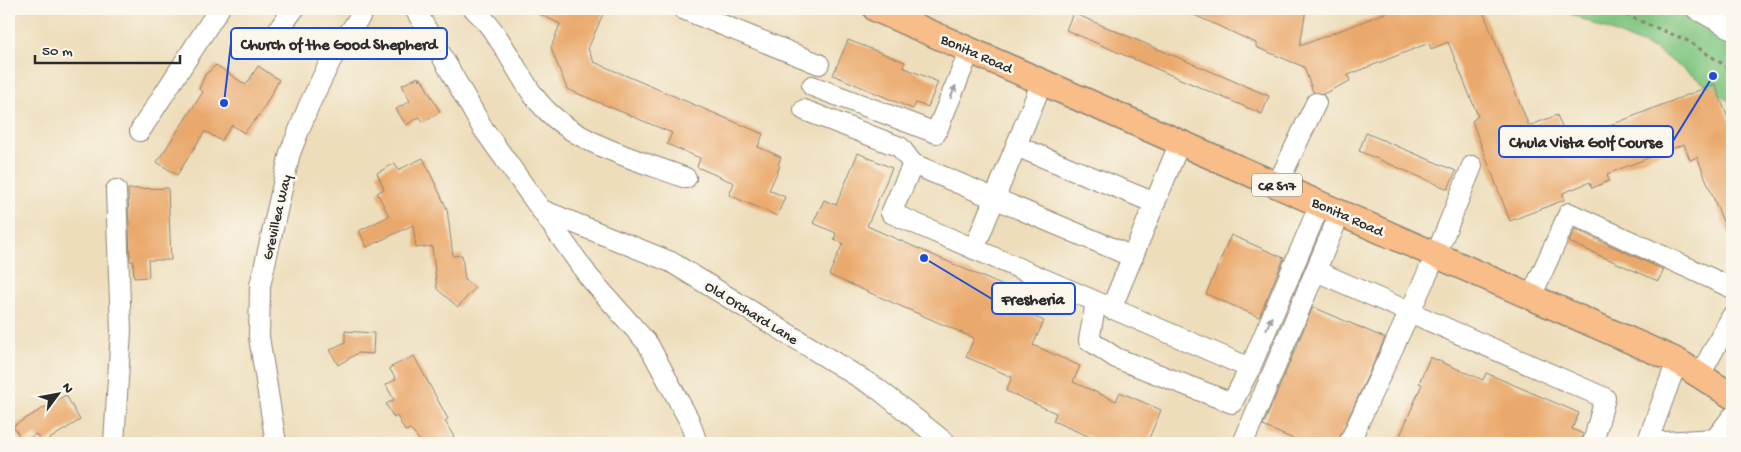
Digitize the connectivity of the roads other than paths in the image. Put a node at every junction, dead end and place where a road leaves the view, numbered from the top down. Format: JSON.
{"nodes":[{"id":1,"x":219,"y":9,"type":"edge"},
{"id":2,"x":294,"y":9,"type":"edge"},
{"id":3,"x":365,"y":9,"type":"edge"},
{"id":4,"x":415,"y":9,"type":"edge"},
{"id":5,"x":474,"y":9,"type":"edge"},
{"id":6,"x":683,"y":9,"type":"edge"},
{"id":7,"x":876,"y":9,"type":"edge"},
{"id":8,"x":1696,"y":9,"type":"edge"},
{"id":9,"x":1732,"y":30,"type":"edge"},
{"id":10,"x":269,"y":42,"type":"dead end"},
{"id":11,"x":970,"y":50,"type":"junction"},
{"id":12,"x":819,"y":64,"type":"dead end"},
{"id":13,"x":1042,"y":82,"type":"junction"},
{"id":14,"x":812,"y":86,"type":"dead end"},
{"id":15,"x":1316,"y":103,"type":"dead end"},
{"id":16,"x":804,"y":110,"type":"dead end"},
{"id":17,"x":140,"y":131,"type":"dead end"},
{"id":18,"x":1180,"y":142,"type":"junction"},
{"id":19,"x":1016,"y":146,"type":"junction"},
{"id":20,"x":913,"y":164,"type":"junction"},
{"id":21,"x":1472,"y":166,"type":"dead end"},
{"id":22,"x":686,"y":178,"type":"dead end"},
{"id":23,"x":1278,"y":185,"type":"junction"},
{"id":24,"x":116,"y":190,"type":"dead end"},
{"id":25,"x":994,"y":200,"type":"junction"},
{"id":26,"x":1155,"y":203,"type":"junction"},
{"id":27,"x":1330,"y":208,"type":"junction"},
{"id":28,"x":542,"y":210,"type":"junction"},
{"id":29,"x":974,"y":249,"type":"junction"},
{"id":30,"x":1436,"y":255,"type":"junction"},
{"id":31,"x":1132,"y":257,"type":"junction"},
{"id":32,"x":1316,"y":271,"type":"junction"},
{"id":33,"x":1732,"y":288,"type":"edge"},
{"id":34,"x":1531,"y":297,"type":"junction"},
{"id":35,"x":1104,"y":305,"type":"junction"},
{"id":36,"x":1410,"y":311,"type":"junction"},
{"id":37,"x":1732,"y":316,"type":"edge"},
{"id":38,"x":1677,"y":361,"type":"junction"},
{"id":39,"x":1250,"y":368,"type":"junction"},
{"id":40,"x":1700,"y":375,"type":"junction"},
{"id":41,"x":1732,"y":396,"type":"edge"},
{"id":42,"x":1732,"y":418,"type":"edge"},
{"id":43,"x":114,"y":443,"type":"edge"},
{"id":44,"x":276,"y":443,"type":"edge"},
{"id":45,"x":697,"y":443,"type":"edge"},
{"id":46,"x":946,"y":443,"type":"edge"},
{"id":47,"x":1244,"y":443,"type":"edge"},
{"id":48,"x":1349,"y":443,"type":"edge"},
{"id":49,"x":1593,"y":443,"type":"edge"},
{"id":50,"x":1647,"y":443,"type":"edge"}],
"edges":[{"from":1,"to":17,"type":"street"},
{"from":2,"to":10,"type":"street"},
{"from":3,"to":44,"type":"street","name":"Grevillea Way"},
{"from":4,"to":28,"type":"street"},
{"from":5,"to":22,"type":"street"},
{"from":6,"to":12,"type":"street"},
{"from":7,"to":11,"type":"main road","name":"Bonita Road","number":"CR S17"},
{"from":8,"to":9,"type":"street"},
{"from":11,"to":13,"type":"main road","name":"Bonita Road","number":"CR S17"},
{"from":14,"to":11,"type":"street","one_way":true},
{"from":13,"to":18,"type":"main road","name":"Bonita Road","number":"CR S17"},
{"from":13,"to":19,"type":"street"},
{"from":15,"to":23,"type":"street"},
{"from":16,"to":20,"type":"street"},
{"from":18,"to":23,"type":"main road","name":"Bonita Road","number":"CR S17"},
{"from":18,"to":26,"type":"street"},
{"from":19,"to":25,"type":"street"},
{"from":19,"to":26,"type":"street"},
{"from":20,"to":25,"type":"street"},
{"from":20,"to":29,"type":"street"},
{"from":21,"to":30,"type":"street"},
{"from":23,"to":27,"type":"main road","name":"Bonita Road","number":"CR S17"},
{"from":24,"to":43,"type":"street"},
{"from":25,"to":29,"type":"street"},
{"from":25,"to":31,"type":"street"},
{"from":26,"to":31,"type":"street"},
{"from":27,"to":30,"type":"main road","name":"Bonita Road","number":"CR S17"},
{"from":27,"to":32,"type":"street"},
{"from":39,"to":27,"type":"street","one_way":true},
{"from":28,"to":45,"type":"street"},
{"from":28,"to":46,"type":"street","name":"Old Orchard Lane"},
{"from":29,"to":35,"type":"street"},
{"from":30,"to":34,"type":"main road","name":"Bonita Road","number":"CR S17"},
{"from":30,"to":36,"type":"street"},
{"from":31,"to":35,"type":"street"},
{"from":32,"to":36,"type":"street"},
{"from":32,"to":47,"type":"street"},
{"from":33,"to":34,"type":"street"},
{"from":34,"to":38,"type":"main road","name":"Bonita Road","number":"CR S17"},
{"from":35,"to":39,"type":"street"},
{"from":35,"to":39,"type":"street"},
{"from":36,"to":48,"type":"street"},
{"from":36,"to":49,"type":"street"},
{"from":37,"to":40,"type":"street"},
{"from":38,"to":40,"type":"main road","name":"Bonita Road","number":"CR S17"},
{"from":38,"to":50,"type":"street"},
{"from":40,"to":41,"type":"main road","name":"Bonita Road","number":"CR S17"},
{"from":42,"to":50,"type":"street"}]}
